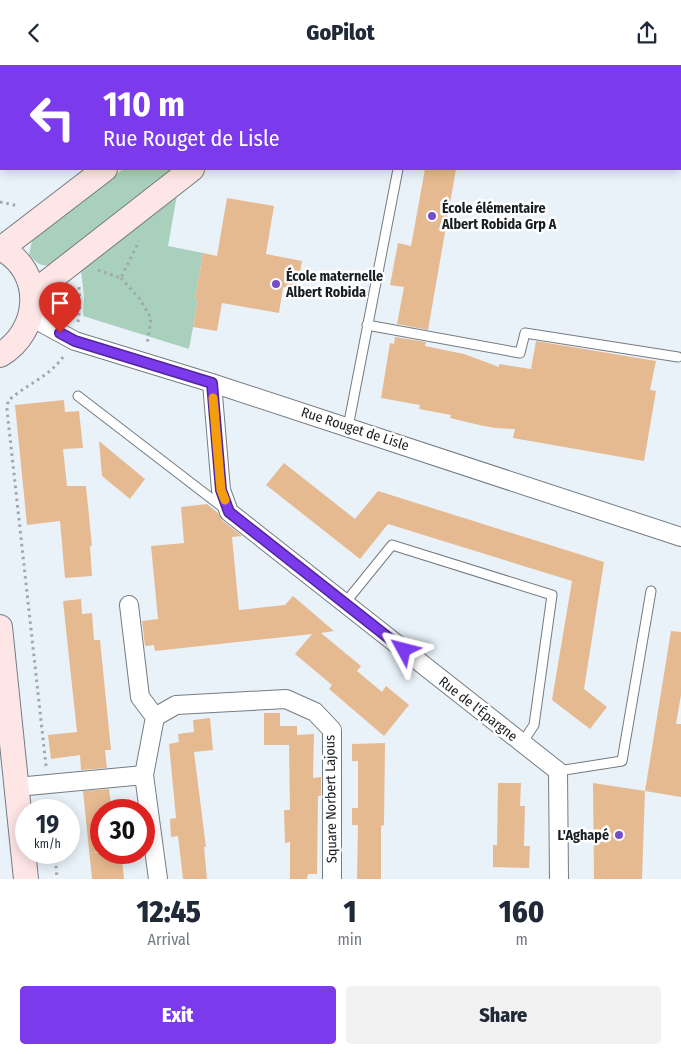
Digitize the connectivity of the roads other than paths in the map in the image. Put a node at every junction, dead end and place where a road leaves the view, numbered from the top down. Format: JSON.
{"nodes":[{"id":1,"x":104,"y":170,"type":"edge"},
{"id":2,"x":191,"y":170,"type":"edge"},
{"id":3,"x":394,"y":170,"type":"edge"},
{"id":4,"x":1,"y":248,"type":"edge"},
{"id":5,"x":33,"y":293,"type":"junction"},
{"id":6,"x":31,"y":317,"type":"junction"},
{"id":7,"x":367,"y":325,"type":"junction"},
{"id":8,"x":678,"y":357,"type":"dead end"},
{"id":9,"x":1,"y":358,"type":"edge"},
{"id":10,"x":212,"y":383,"type":"junction"},
{"id":11,"x":78,"y":395,"type":"dead end"},
{"id":12,"x":348,"y":427,"type":"junction"},
{"id":13,"x":229,"y":512,"type":"junction"},
{"id":14,"x":681,"y":537,"type":"edge"},
{"id":15,"x":651,"y":591,"type":"dead end"},
{"id":16,"x":345,"y":603,"type":"junction"},
{"id":17,"x":129,"y":605,"type":"dead end"},
{"id":18,"x":0,"y":627,"type":"edge"},
{"id":19,"x":155,"y":717,"type":"junction"},
{"id":20,"x":522,"y":743,"type":"junction"},
{"id":21,"x":558,"y":771,"type":"junction"},
{"id":22,"x":144,"y":775,"type":"junction"},
{"id":23,"x":17,"y":787,"type":"junction"},
{"id":24,"x":26,"y":879,"type":"edge"},
{"id":25,"x":158,"y":879,"type":"edge"},
{"id":26,"x":332,"y":879,"type":"edge"},
{"id":27,"x":559,"y":879,"type":"edge"}],
"edges":[{"from":1,"to":4,"type":"street"},
{"from":2,"to":5,"type":"street"},
{"from":3,"to":7,"type":"lane"},
{"from":4,"to":5,"type":"street"},
{"from":5,"to":6,"type":"street"},
{"from":6,"to":9,"type":"street"},
{"from":6,"to":10,"type":"street","name":"Rue Rouget de Lisle"},
{"from":7,"to":8,"type":"lane"},
{"from":7,"to":12,"type":"lane"},
{"from":10,"to":12,"type":"street","name":"Rue Rouget de Lisle"},
{"from":10,"to":13,"type":"street"},
{"from":11,"to":13,"type":"lane"},
{"from":12,"to":14,"type":"street","name":"Rue Rouget de Lisle"},
{"from":13,"to":16,"type":"street","name":"Rue de l'Épargne"},
{"from":15,"to":21,"type":"lane"},
{"from":16,"to":20,"type":"street","name":"Rue de l'Épargne"},
{"from":16,"to":20,"type":"lane"},
{"from":17,"to":19,"type":"street"},
{"from":18,"to":23,"type":"street"},
{"from":19,"to":22,"type":"street"},
{"from":19,"to":26,"type":"street","name":"Square Norbert Lajous"},
{"from":20,"to":21,"type":"street","name":"Rue de l'Épargne"},
{"from":21,"to":27,"type":"street"},
{"from":22,"to":23,"type":"street"},
{"from":22,"to":25,"type":"street"},
{"from":23,"to":24,"type":"street"}]}
